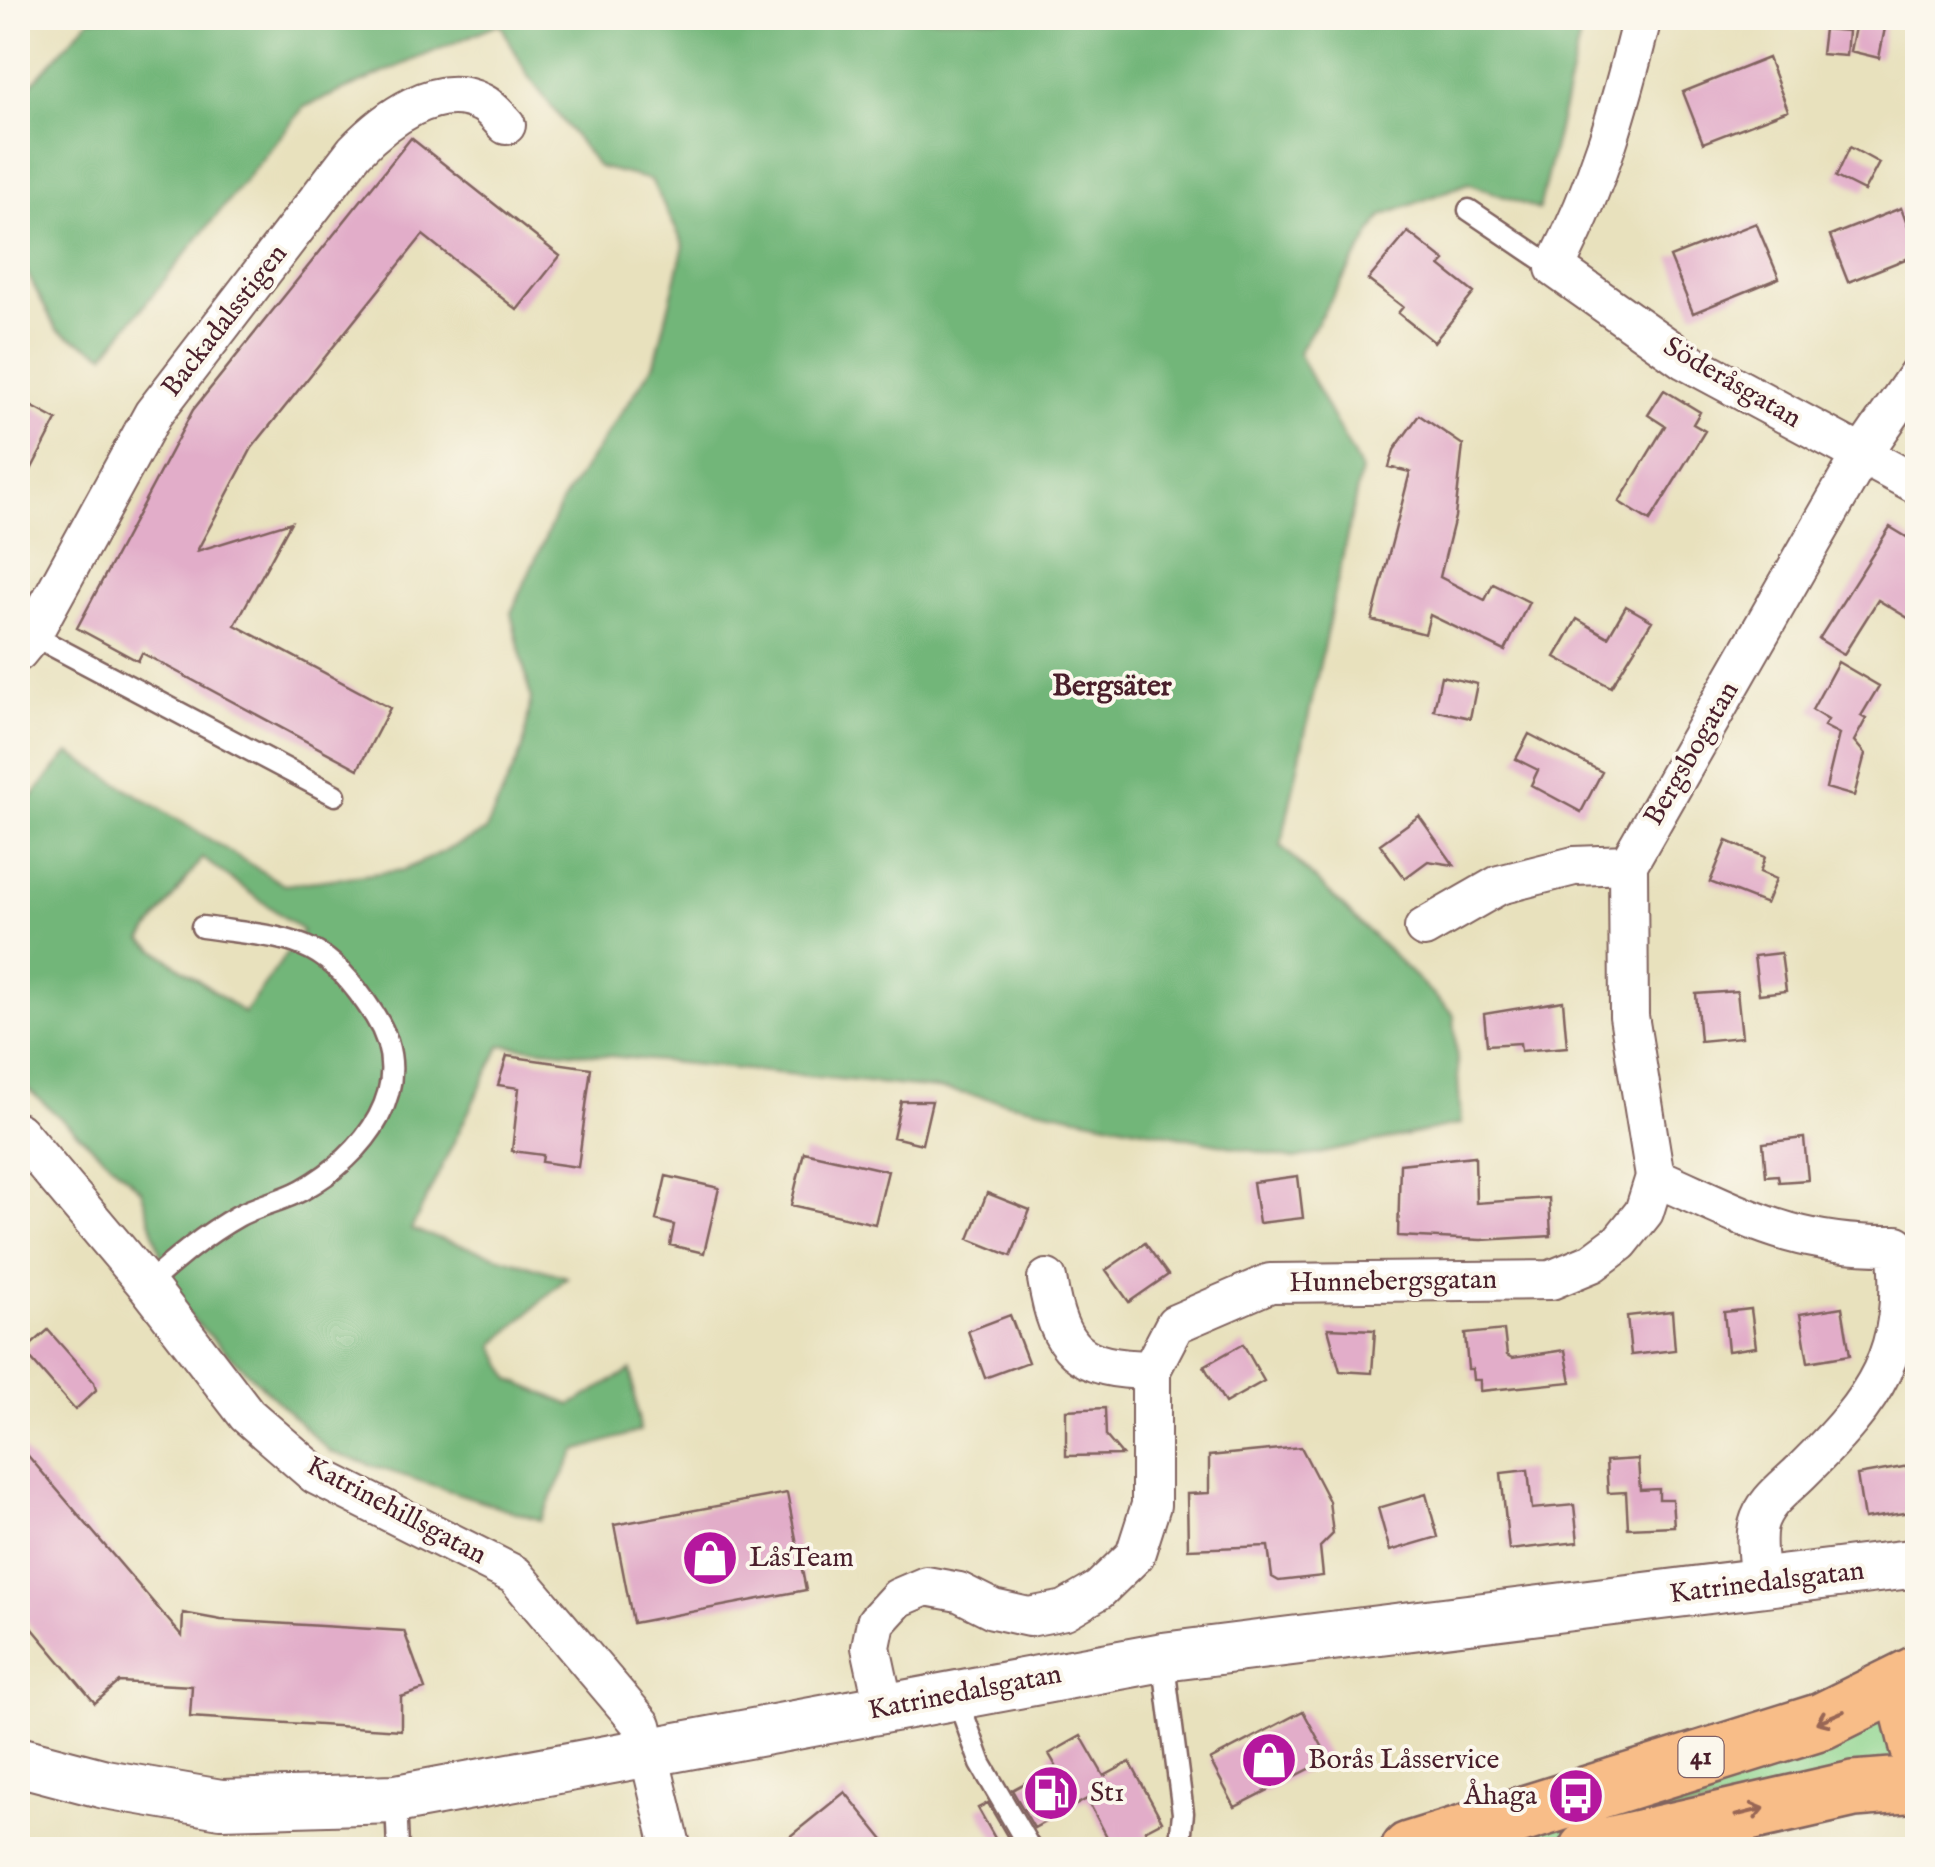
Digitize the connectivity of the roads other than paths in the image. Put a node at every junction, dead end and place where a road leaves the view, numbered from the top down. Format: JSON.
{"nodes":[{"id":1,"x":1642,"y":18,"type":"edge"},
{"id":2,"x":506,"y":124,"type":"dead end"},
{"id":3,"x":1469,"y":210,"type":"dead end"},
{"id":4,"x":1555,"y":268,"type":"junction"},
{"id":5,"x":1918,"y":374,"type":"edge"},
{"id":6,"x":1861,"y":456,"type":"junction"},
{"id":7,"x":1918,"y":484,"type":"edge"},
{"id":8,"x":25,"y":643,"type":"edge"},
{"id":9,"x":335,"y":795,"type":"dead end"},
{"id":10,"x":1628,"y":864,"type":"junction"},
{"id":11,"x":202,"y":927,"type":"dead end"},
{"id":12,"x":1424,"y":928,"type":"dead end"},
{"id":13,"x":18,"y":1132,"type":"edge"},
{"id":14,"x":1655,"y":1178,"type":"junction"},
{"id":15,"x":1047,"y":1278,"type":"dead end"},
{"id":16,"x":147,"y":1285,"type":"junction"},
{"id":17,"x":1151,"y":1370,"type":"junction"},
{"id":18,"x":1918,"y":1563,"type":"edge"},
{"id":19,"x":1760,"y":1586,"type":"junction"},
{"id":20,"x":1164,"y":1657,"type":"junction"},
{"id":21,"x":1918,"y":1674,"type":"edge"},
{"id":22,"x":955,"y":1693,"type":"junction"},
{"id":23,"x":884,"y":1707,"type":"junction"},
{"id":24,"x":1918,"y":1747,"type":"edge"},
{"id":25,"x":648,"y":1755,"type":"junction"},
{"id":26,"x":18,"y":1761,"type":"edge"},
{"id":27,"x":1918,"y":1784,"type":"edge"},
{"id":28,"x":396,"y":1800,"type":"junction"},
{"id":29,"x":398,"y":1850,"type":"edge"},
{"id":30,"x":672,"y":1850,"type":"edge"},
{"id":31,"x":1031,"y":1850,"type":"edge"},
{"id":32,"x":1179,"y":1850,"type":"edge"},
{"id":33,"x":1409,"y":1850,"type":"edge"},
{"id":34,"x":1587,"y":1850,"type":"edge"}],
"edges":[{"from":1,"to":4,"type":"street"},
{"from":2,"to":8,"type":"street","name":"Backadalsstigen"},
{"from":3,"to":4,"type":"lane"},
{"from":4,"to":6,"type":"street","name":"Söderåsgatan"},
{"from":5,"to":6,"type":"street","name":"Bergsbogatan"},
{"from":6,"to":7,"type":"street","name":"Söderåsgatan"},
{"from":6,"to":10,"type":"street","name":"Bergsbogatan"},
{"from":8,"to":9,"type":"lane"},
{"from":10,"to":12,"type":"street"},
{"from":10,"to":14,"type":"street"},
{"from":11,"to":16,"type":"lane"},
{"from":13,"to":16,"type":"street","name":"Katrinehillsgatan"},
{"from":14,"to":17,"type":"street","name":"Hunnebergsgatan"},
{"from":14,"to":19,"type":"street"},
{"from":15,"to":17,"type":"street"},
{"from":16,"to":25,"type":"street","name":"Katrinehillsgatan"},
{"from":17,"to":23,"type":"street","name":"Hunnebergsgatan"},
{"from":18,"to":19,"type":"street","name":"Katrinedalsgatan"},
{"from":19,"to":20,"type":"street","name":"Katrinedalsgatan"},
{"from":20,"to":22,"type":"street","name":"Katrinedalsgatan"},
{"from":20,"to":32,"type":"lane"},
{"from":21,"to":24,"type":"main road","number":"41"},
{"from":21,"to":33,"type":"main road","number":"41","one_way":true},
{"from":22,"to":23,"type":"street","name":"Katrinedalsgatan"},
{"from":22,"to":31,"type":"lane"},
{"from":23,"to":25,"type":"street","name":"Katrinedalsgatan"},
{"from":25,"to":28,"type":"street","name":"Katrinedalsgatan"},
{"from":25,"to":30,"type":"street","name":"Katrinehillsgatan"},
{"from":26,"to":28,"type":"street","name":"Katrinedalsgatan"},
{"from":34,"to":27,"type":"main road","number":"41","one_way":true},
{"from":28,"to":29,"type":"lane"}]}
